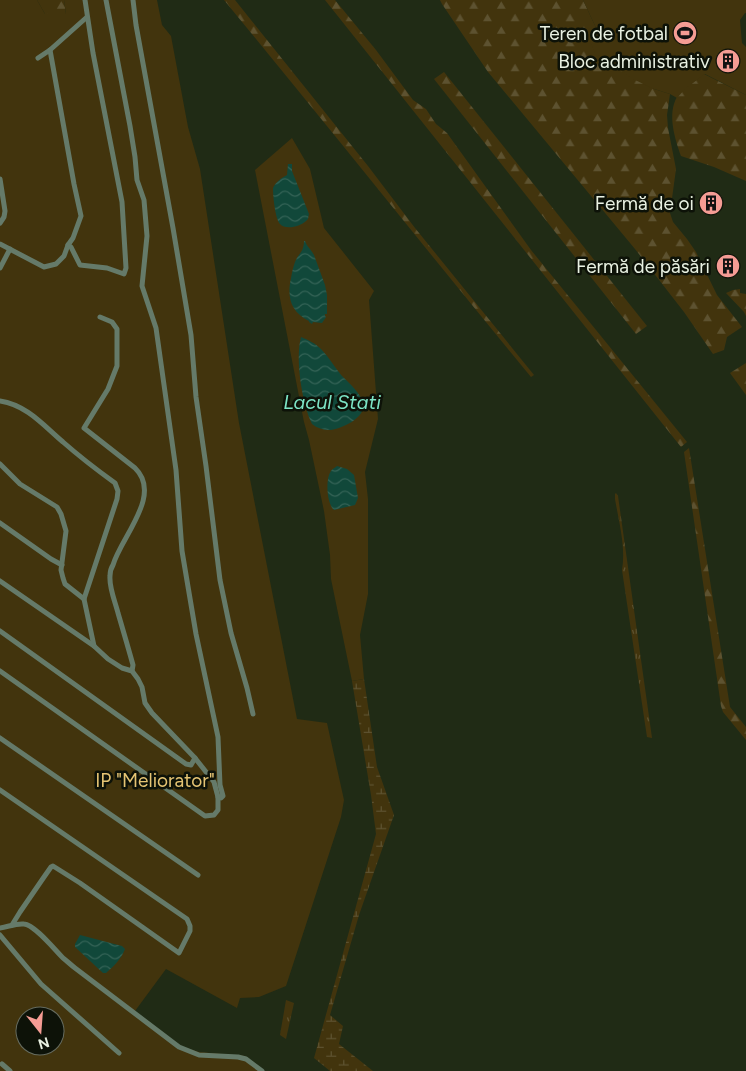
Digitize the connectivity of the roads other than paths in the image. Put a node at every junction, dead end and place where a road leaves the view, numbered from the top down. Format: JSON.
{"nodes":[{"id":1,"x":85,"y":0,"type":"edge"},
{"id":2,"x":106,"y":0,"type":"edge"},
{"id":3,"x":133,"y":0,"type":"edge"},
{"id":4,"x":87,"y":17,"type":"junction"},
{"id":5,"x":50,"y":50,"type":"junction"},
{"id":6,"x":38,"y":58,"type":"dead end"},
{"id":7,"x":0,"y":179,"type":"edge"},
{"id":8,"x":0,"y":223,"type":"edge"},
{"id":9,"x":0,"y":244,"type":"edge"},
{"id":10,"x":68,"y":245,"type":"junction"},
{"id":11,"x":10,"y":249,"type":"junction"},
{"id":12,"x":0,"y":268,"type":"edge"},
{"id":13,"x":100,"y":317,"type":"dead end"},
{"id":14,"x":0,"y":401,"type":"edge"},
{"id":15,"x":0,"y":464,"type":"edge"},
{"id":16,"x":0,"y":523,"type":"edge"},
{"id":17,"x":62,"y":565,"type":"junction"},
{"id":18,"x":0,"y":581,"type":"edge"},
{"id":19,"x":84,"y":599,"type":"junction"},
{"id":20,"x":0,"y":631,"type":"edge"},
{"id":21,"x":94,"y":646,"type":"junction"},
{"id":22,"x":0,"y":671,"type":"edge"},
{"id":23,"x":132,"y":671,"type":"junction"},
{"id":24,"x":253,"y":714,"type":"dead end"},
{"id":25,"x":0,"y":738,"type":"edge"},
{"id":26,"x":195,"y":758,"type":"junction"},
{"id":27,"x":0,"y":790,"type":"edge"},
{"id":28,"x":218,"y":798,"type":"junction"},
{"id":29,"x":198,"y":875,"type":"dead end"},
{"id":30,"x":12,"y":925,"type":"junction"},
{"id":31,"x":0,"y":928,"type":"edge"},
{"id":32,"x":0,"y":936,"type":"edge"},
{"id":33,"x":119,"y":1053,"type":"dead end"},
{"id":34,"x":2,"y":1064,"type":"dead end"},
{"id":35,"x":10,"y":1071,"type":"edge"},
{"id":36,"x":262,"y":1071,"type":"edge"}],
"edges":[{"from":1,"to":4,"type":"street"},
{"from":2,"to":28,"type":"street"},
{"from":3,"to":24,"type":"street"},
{"from":4,"to":5,"type":"street"},
{"from":4,"to":10,"type":"street"},
{"from":5,"to":6,"type":"street"},
{"from":5,"to":10,"type":"street"},
{"from":7,"to":8,"type":"street"},
{"from":9,"to":11,"type":"street"},
{"from":10,"to":11,"type":"street"},
{"from":11,"to":12,"type":"street"},
{"from":13,"to":23,"type":"street"},
{"from":14,"to":19,"type":"street"},
{"from":15,"to":17,"type":"street"},
{"from":16,"to":17,"type":"street"},
{"from":17,"to":19,"type":"street"},
{"from":18,"to":21,"type":"street"},
{"from":19,"to":21,"type":"street"},
{"from":20,"to":26,"type":"street"},
{"from":21,"to":23,"type":"street"},
{"from":22,"to":28,"type":"street"},
{"from":23,"to":26,"type":"street"},
{"from":25,"to":29,"type":"street"},
{"from":26,"to":28,"type":"street"},
{"from":27,"to":30,"type":"street"},
{"from":30,"to":31,"type":"street"},
{"from":30,"to":36,"type":"street"},
{"from":32,"to":33,"type":"street"},
{"from":34,"to":35,"type":"street"}]}
